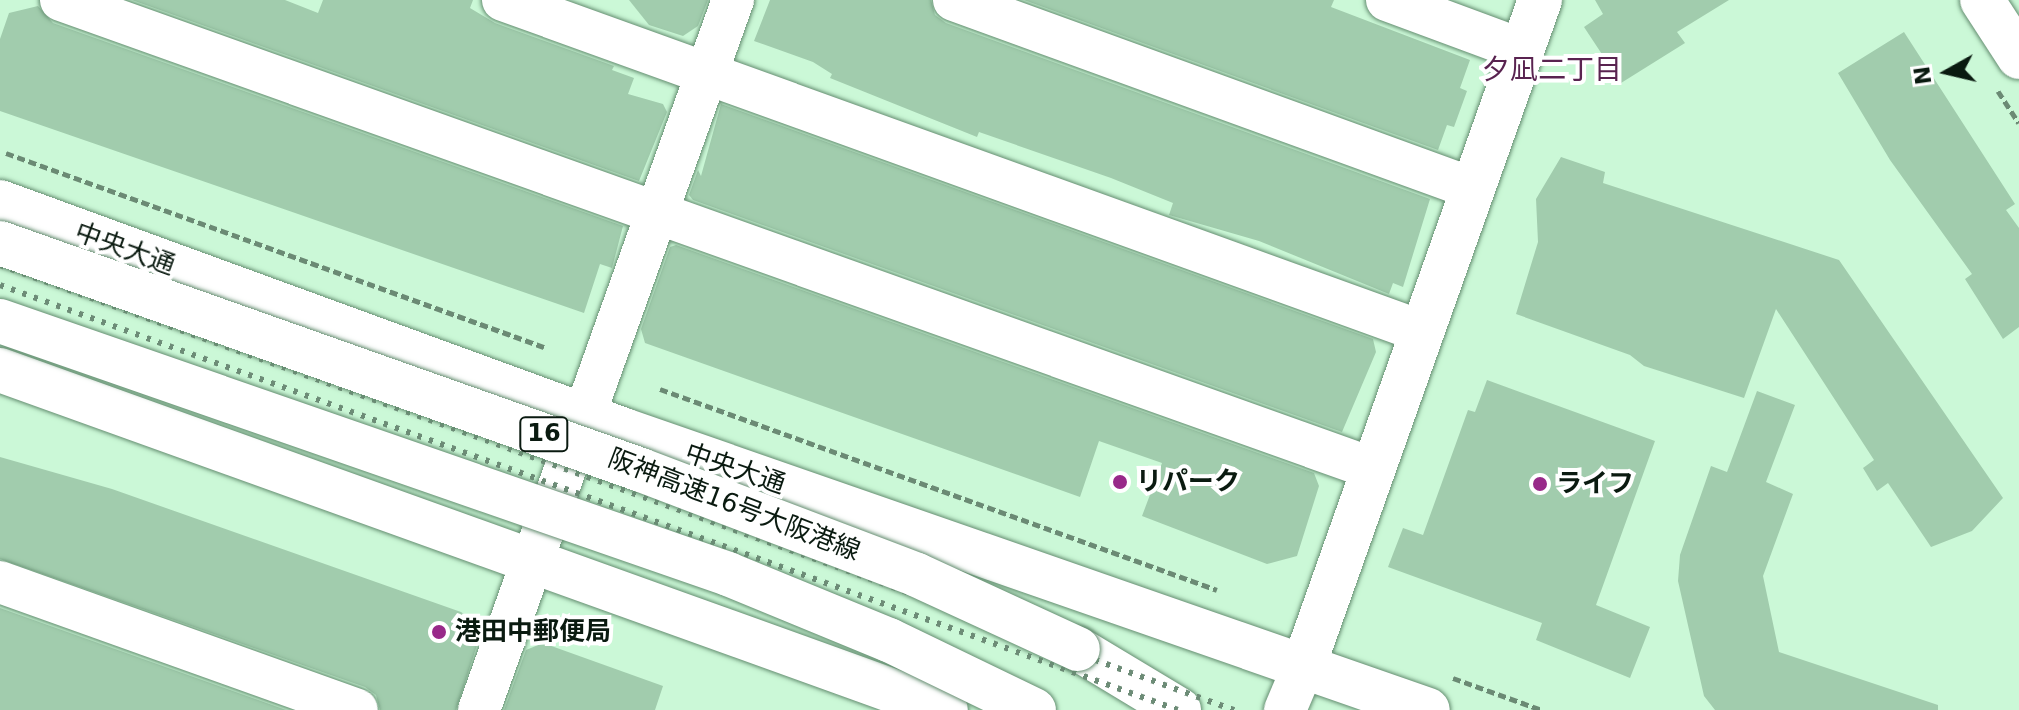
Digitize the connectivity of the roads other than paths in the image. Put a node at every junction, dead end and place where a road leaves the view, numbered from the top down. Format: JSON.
{"nodes":[{"id":1,"x":61,"y":0,"type":"edge"},
{"id":2,"x":503,"y":0,"type":"edge"},
{"id":3,"x":599,"y":0,"type":"edge"},
{"id":4,"x":733,"y":0,"type":"edge"},
{"id":5,"x":954,"y":0,"type":"edge"},
{"id":6,"x":1540,"y":0,"type":"edge"},
{"id":7,"x":1982,"y":0,"type":"edge"},
{"id":8,"x":1395,"y":2,"type":"edge"},
{"id":9,"x":637,"y":48,"type":"junction"},
{"id":10,"x":1522,"y":50,"type":"junction"},
{"id":11,"x":2019,"y":57,"type":"edge"},
{"id":12,"x":706,"y":73,"type":"junction"},
{"id":13,"x":1474,"y":189,"type":"junction"},
{"id":14,"x":0,"y":202,"type":"edge"},
{"id":15,"x":658,"y":212,"type":"junction"},
{"id":16,"x":0,"y":243,"type":"edge"},
{"id":17,"x":0,"y":321,"type":"edge"},
{"id":18,"x":1423,"y":332,"type":"junction"},
{"id":19,"x":0,"y":370,"type":"edge"},
{"id":20,"x":584,"y":414,"type":"junction"},
{"id":21,"x":1374,"y":469,"type":"junction"},
{"id":22,"x":533,"y":559,"type":"junction"},
{"id":23,"x":0,"y":582,"type":"edge"},
{"id":24,"x":1304,"y":665,"type":"junction"},
{"id":25,"x":1436,"y":692,"type":"edge"},
{"id":26,"x":357,"y":710,"type":"edge"},
{"id":27,"x":479,"y":710,"type":"edge"},
{"id":28,"x":946,"y":710,"type":"edge"},
{"id":29,"x":1034,"y":710,"type":"edge"},
{"id":30,"x":1179,"y":710,"type":"edge"},
{"id":31,"x":1285,"y":710,"type":"edge"}],
"edges":[{"from":1,"to":15,"type":"street"},
{"from":2,"to":9,"type":"street"},
{"from":3,"to":9,"type":"street"},
{"from":4,"to":12,"type":"street"},
{"from":5,"to":13,"type":"street"},
{"from":6,"to":10,"type":"main road"},
{"from":7,"to":11,"type":"main road"},
{"from":8,"to":10,"type":"street"},
{"from":9,"to":12,"type":"street"},
{"from":10,"to":13,"type":"main road"},
{"from":12,"to":15,"type":"street"},
{"from":12,"to":18,"type":"street"},
{"from":13,"to":18,"type":"main road"},
{"from":14,"to":20,"type":"main road","name":"中央大通"},
{"from":15,"to":20,"type":"street"},
{"from":15,"to":21,"type":"street"},
{"from":16,"to":30,"type":"main road","name":"阪神高速16号大阪港線","number":"16","bridge":true},
{"from":17,"to":29,"type":"main road","bridge":true},
{"from":18,"to":21,"type":"main road"},
{"from":19,"to":22,"type":"main road"},
{"from":20,"to":22,"type":"street"},
{"from":20,"to":24,"type":"main road","name":"中央大通"},
{"from":21,"to":24,"type":"main road"},
{"from":22,"to":27,"type":"street"},
{"from":22,"to":28,"type":"main road"},
{"from":23,"to":26,"type":"street"},
{"from":24,"to":25,"type":"main road","name":"中央大通"},
{"from":24,"to":31,"type":"street"}]}
